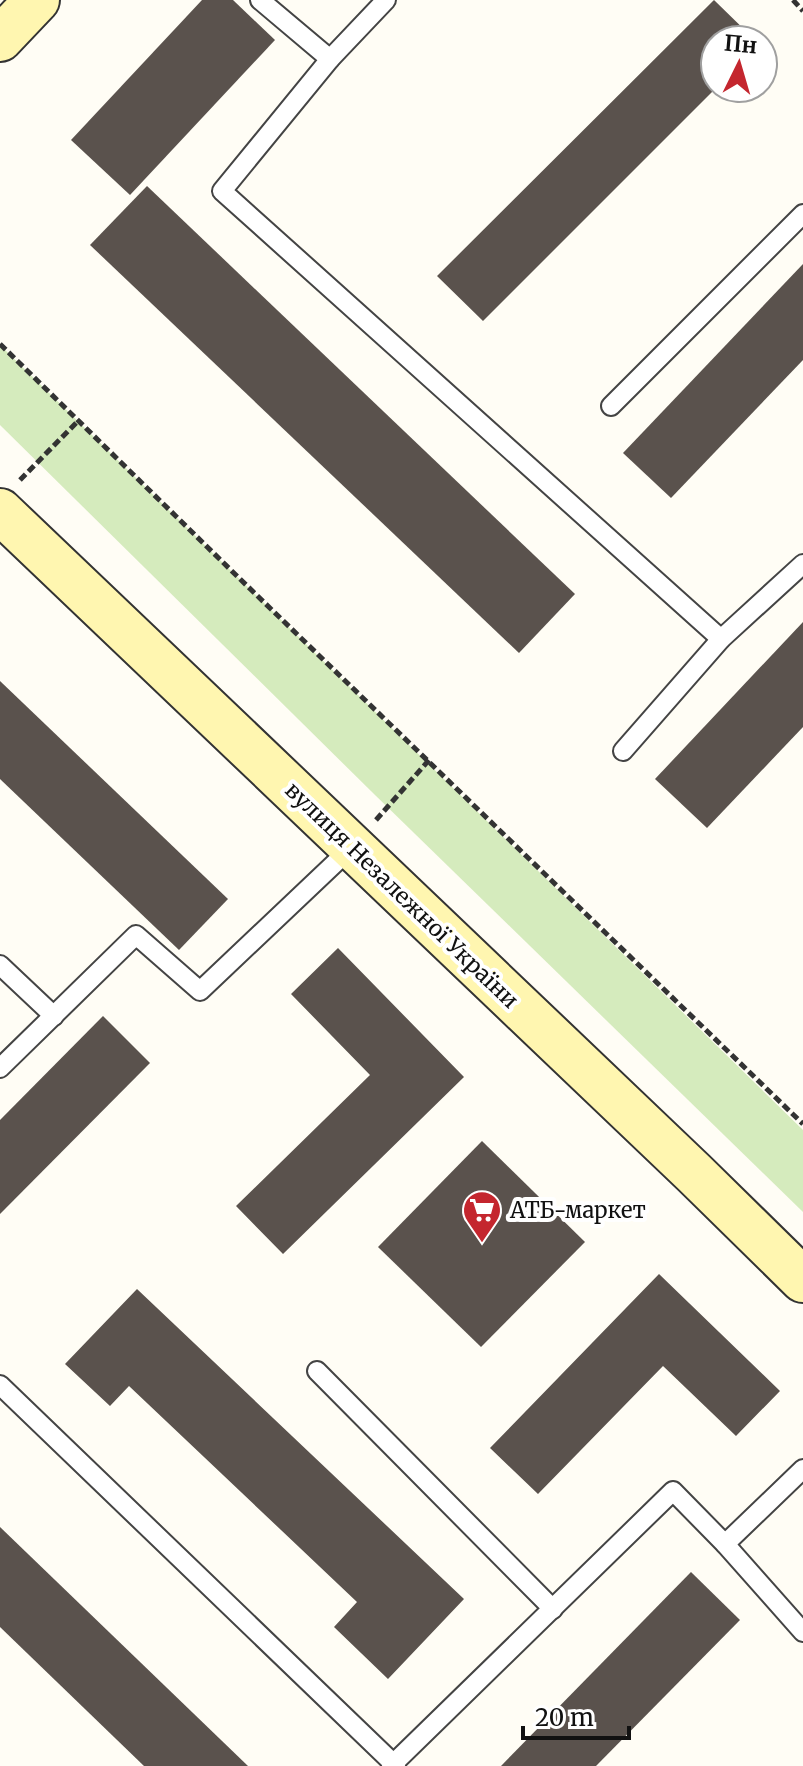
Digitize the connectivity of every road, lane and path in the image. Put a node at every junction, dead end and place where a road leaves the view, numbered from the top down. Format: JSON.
{"nodes":[{"id":1,"x":37,"y":0,"type":"edge"},
{"id":2,"x":260,"y":0,"type":"edge"},
{"id":3,"x":386,"y":0,"type":"edge"},
{"id":4,"x":793,"y":0,"type":"edge"},
{"id":5,"x":803,"y":11,"type":"edge"},
{"id":6,"x":0,"y":39,"type":"edge"},
{"id":7,"x":330,"y":59,"type":"junction"},
{"id":8,"x":803,"y":214,"type":"edge"},
{"id":9,"x":0,"y":344,"type":"edge"},
{"id":10,"x":611,"y":406,"type":"dead end"},
{"id":11,"x":78,"y":421,"type":"junction"},
{"id":12,"x":6,"y":500,"type":"edge"},
{"id":13,"x":803,"y":564,"type":"edge"},
{"id":14,"x":721,"y":639,"type":"junction"},
{"id":15,"x":623,"y":751,"type":"dead end"},
{"id":16,"x":429,"y":760,"type":"junction"},
{"id":17,"x":352,"y":847,"type":"junction"},
{"id":18,"x":0,"y":965,"type":"edge"},
{"id":19,"x":54,"y":1016,"type":"junction"},
{"id":20,"x":0,"y":1068,"type":"edge"},
{"id":21,"x":803,"y":1124,"type":"edge"},
{"id":22,"x":803,"y":1280,"type":"edge"},
{"id":23,"x":317,"y":1371,"type":"dead end"},
{"id":24,"x":0,"y":1385,"type":"edge"},
{"id":25,"x":803,"y":1469,"type":"edge"},
{"id":26,"x":725,"y":1544,"type":"junction"},
{"id":27,"x":553,"y":1609,"type":"junction"},
{"id":28,"x":803,"y":1632,"type":"edge"},
{"id":29,"x":393,"y":1765,"type":"edge"}],
"edges":[{"from":1,"to":6,"type":"street"},
{"from":2,"to":7,"type":"lane"},
{"from":3,"to":7,"type":"lane"},
{"from":4,"to":5,"type":"path"},
{"from":7,"to":14,"type":"lane"},
{"from":8,"to":10,"type":"lane"},
{"from":9,"to":11,"type":"path"},
{"from":11,"to":12,"type":"path"},
{"from":11,"to":16,"type":"path"},
{"from":12,"to":17,"type":"street","name":"вулиця Незалежної України"},
{"from":13,"to":14,"type":"lane"},
{"from":14,"to":15,"type":"lane"},
{"from":16,"to":17,"type":"path"},
{"from":16,"to":21,"type":"path"},
{"from":17,"to":19,"type":"lane"},
{"from":17,"to":22,"type":"street","name":"вулиця Незалежної України"},
{"from":18,"to":19,"type":"lane"},
{"from":19,"to":20,"type":"lane"},
{"from":23,"to":27,"type":"lane"},
{"from":24,"to":29,"type":"lane"},
{"from":25,"to":26,"type":"lane"},
{"from":26,"to":27,"type":"lane"},
{"from":26,"to":28,"type":"lane"},
{"from":27,"to":29,"type":"lane"}]}
